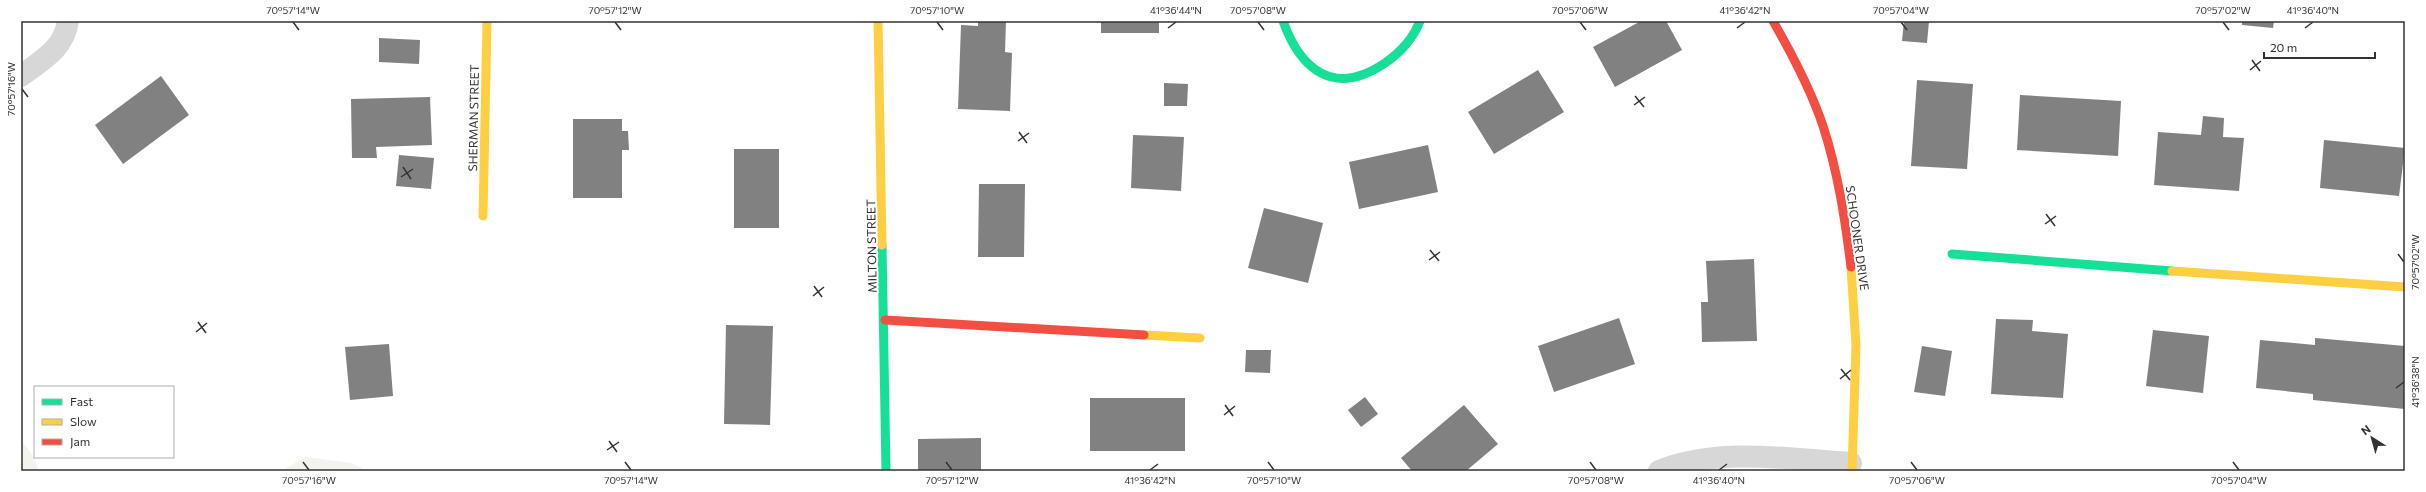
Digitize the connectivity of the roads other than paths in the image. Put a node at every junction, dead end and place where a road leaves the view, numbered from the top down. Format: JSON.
{"nodes":[{"id":1,"x":68,"y":21,"type":"edge"},
{"id":2,"x":487,"y":21,"type":"edge"},
{"id":3,"x":878,"y":21,"type":"edge"},
{"id":4,"x":1283,"y":21,"type":"edge"},
{"id":5,"x":1420,"y":21,"type":"edge"},
{"id":6,"x":1773,"y":21,"type":"edge"},
{"id":7,"x":21,"y":76,"type":"edge"},
{"id":8,"x":483,"y":216,"type":"dead end"},
{"id":9,"x":1952,"y":254,"type":"dead end"},
{"id":10,"x":2405,"y":287,"type":"edge"},
{"id":11,"x":885,"y":320,"type":"junction"},
{"id":12,"x":1200,"y":338,"type":"dead end"},
{"id":13,"x":1851,"y":467,"type":"edge"},
{"id":14,"x":886,"y":471,"type":"edge"},
{"id":15,"x":1659,"y":471,"type":"edge"}],
"edges":[{"from":1,"to":7,"type":"street"},
{"from":2,"to":8,"type":"street","name":"SHERMAN STREET"},
{"from":3,"to":11,"type":"street","name":"MILTON STREET"},
{"from":4,"to":5,"type":"street"},
{"from":6,"to":13,"type":"street","name":"SCHOONER DRIVE"},
{"from":9,"to":10,"type":"street"},
{"from":11,"to":12,"type":"street"},
{"from":11,"to":14,"type":"street","name":"MILTON STREET"},
{"from":13,"to":15,"type":"street"}]}
